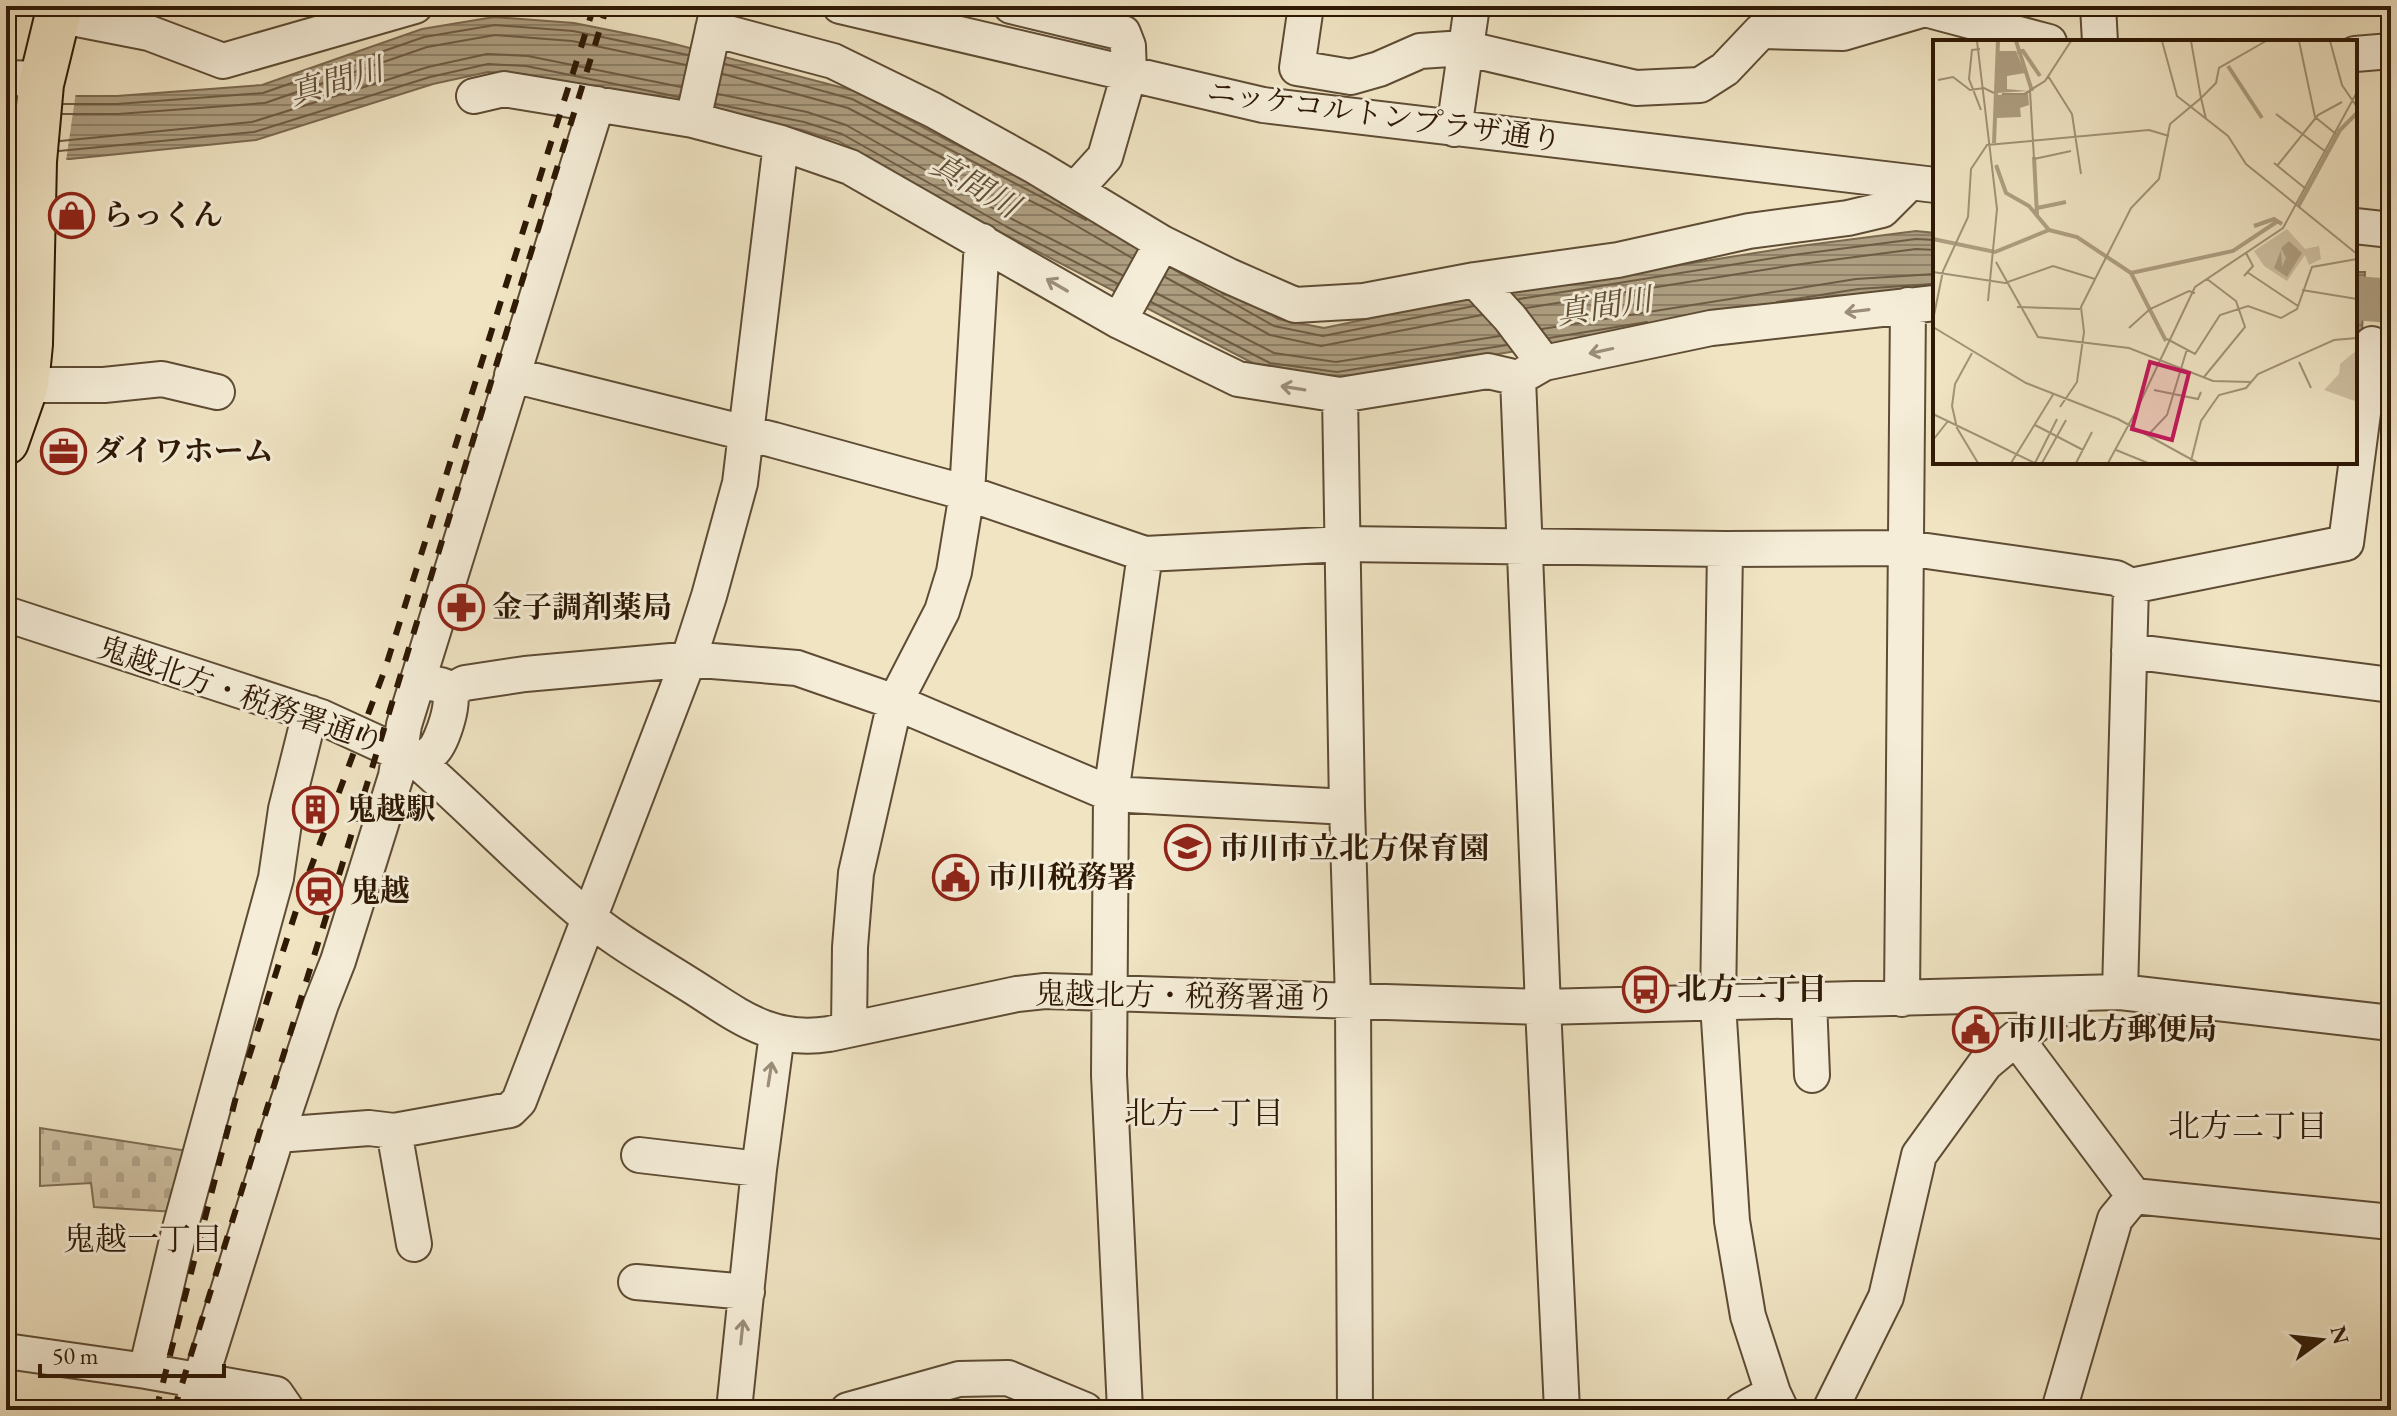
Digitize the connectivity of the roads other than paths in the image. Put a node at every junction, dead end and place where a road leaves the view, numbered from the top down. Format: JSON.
{"nodes":[{"id":1,"x":415,"y":6,"type":"edge"},
{"id":2,"x":840,"y":6,"type":"edge"},
{"id":3,"x":1011,"y":6,"type":"edge"},
{"id":4,"x":1306,"y":6,"type":"edge"},
{"id":5,"x":1472,"y":6,"type":"edge"},
{"id":6,"x":2098,"y":6,"type":"edge"},
{"id":7,"x":59,"y":10,"type":"edge"},
{"id":8,"x":1967,"y":12,"type":"edge"},
{"id":9,"x":716,"y":17,"type":"edge"},
{"id":10,"x":1762,"y":18,"type":"edge"},
{"id":11,"x":2044,"y":40,"type":"edge"},
{"id":12,"x":2100,"y":40,"type":"edge"},
{"id":13,"x":1464,"y":48,"type":"junction"},
{"id":14,"x":2391,"y":51,"type":"edge"},
{"id":15,"x":2357,"y":54,"type":"edge"},
{"id":16,"x":1129,"y":74,"type":"junction"},
{"id":17,"x":30,"y":81,"type":"edge"},
{"id":18,"x":474,"y":96,"type":"dead end"},
{"id":19,"x":597,"y":104,"type":"junction"},
{"id":20,"x":693,"y":120,"type":"junction"},
{"id":21,"x":1454,"y":129,"type":"junction"},
{"id":22,"x":781,"y":143,"type":"junction"},
{"id":23,"x":25,"y":166,"type":"edge"},
{"id":24,"x":1922,"y":184,"type":"edge"},
{"id":25,"x":1075,"y":190,"type":"junction"},
{"id":26,"x":2357,"y":226,"type":"edge"},
{"id":27,"x":2391,"y":230,"type":"edge"},
{"id":28,"x":982,"y":241,"type":"junction"},
{"id":29,"x":1162,"y":243,"type":"junction"},
{"id":30,"x":1523,"y":273,"type":"junction"},
{"id":31,"x":1475,"y":280,"type":"junction"},
{"id":32,"x":1922,"y":304,"type":"edge"},
{"id":33,"x":1510,"y":318,"type":"junction"},
{"id":34,"x":1119,"y":321,"type":"junction"},
{"id":35,"x":2373,"y":344,"type":"edge"},
{"id":36,"x":1517,"y":371,"type":"junction"},
{"id":37,"x":512,"y":375,"type":"junction"},
{"id":38,"x":26,"y":385,"type":"junction"},
{"id":39,"x":217,"y":392,"type":"dead end"},
{"id":40,"x":1340,"y":395,"type":"junction"},
{"id":41,"x":746,"y":433,"type":"junction"},
{"id":42,"x":6,"y":442,"type":"edge"},
{"id":43,"x":2357,"y":462,"type":"edge"},
{"id":44,"x":2357,"y":464,"type":"edge"},
{"id":45,"x":967,"y":493,"type":"junction"},
{"id":46,"x":1344,"y":544,"type":"junction"},
{"id":47,"x":1524,"y":545,"type":"junction"},
{"id":48,"x":1906,"y":548,"type":"junction"},
{"id":49,"x":1725,"y":549,"type":"junction"},
{"id":50,"x":1145,"y":554,"type":"junction"},
{"id":51,"x":2131,"y":586,"type":"junction"},
{"id":52,"x":6,"y":614,"type":"edge"},
{"id":53,"x":2129,"y":651,"type":"junction"},
{"id":54,"x":688,"y":661,"type":"junction"},
{"id":55,"x":418,"y":681,"type":"junction"},
{"id":56,"x":2391,"y":685,"type":"edge"},
{"id":57,"x":450,"y":691,"type":"junction"},
{"id":58,"x":895,"y":702,"type":"junction"},
{"id":59,"x":310,"y":713,"type":"junction"},
{"id":60,"x":408,"y":756,"type":"junction"},
{"id":61,"x":1111,"y":794,"type":"junction"},
{"id":62,"x":1347,"y":807,"type":"junction"},
{"id":63,"x":590,"y":918,"type":"junction"},
{"id":64,"x":2120,"y":992,"type":"junction"},
{"id":65,"x":1109,"y":993,"type":"junction"},
{"id":66,"x":2083,"y":994,"type":"junction"},
{"id":67,"x":1353,"y":999,"type":"junction"},
{"id":68,"x":1902,"y":999,"type":"junction"},
{"id":69,"x":1809,"y":1001,"type":"junction"},
{"id":70,"x":1718,"y":1004,"type":"junction"},
{"id":71,"x":1543,"y":1007,"type":"junction"},
{"id":72,"x":2391,"y":1023,"type":"edge"},
{"id":73,"x":849,"y":1029,"type":"junction"},
{"id":74,"x":777,"y":1034,"type":"junction"},
{"id":75,"x":2016,"y":1038,"type":"junction"},
{"id":76,"x":1812,"y":1075,"type":"dead end"},
{"id":77,"x":394,"y":1131,"type":"junction"},
{"id":78,"x":277,"y":1135,"type":"junction"},
{"id":79,"x":639,"y":1155,"type":"dead end"},
{"id":80,"x":759,"y":1169,"type":"junction"},
{"id":81,"x":2134,"y":1196,"type":"junction"},
{"id":82,"x":2391,"y":1222,"type":"edge"},
{"id":83,"x":414,"y":1244,"type":"dead end"},
{"id":84,"x":636,"y":1282,"type":"dead end"},
{"id":85,"x":747,"y":1292,"type":"junction"},
{"id":86,"x":6,"y":1351,"type":"edge"},
{"id":87,"x":146,"y":1371,"type":"junction"},
{"id":88,"x":195,"y":1395,"type":"edge"},
{"id":89,"x":1777,"y":1402,"type":"edge"},
{"id":90,"x":287,"y":1410,"type":"edge"},
{"id":91,"x":734,"y":1410,"type":"edge"},
{"id":92,"x":848,"y":1410,"type":"edge"},
{"id":93,"x":1085,"y":1410,"type":"edge"},
{"id":94,"x":1125,"y":1410,"type":"edge"},
{"id":95,"x":1355,"y":1410,"type":"edge"},
{"id":96,"x":1562,"y":1410,"type":"edge"},
{"id":97,"x":1742,"y":1410,"type":"edge"},
{"id":98,"x":1830,"y":1410,"type":"edge"},
{"id":99,"x":2059,"y":1410,"type":"edge"}],
"edges":[{"from":1,"to":7,"type":"street"},
{"from":2,"to":16,"type":"street","name":"ニッケコルトンプラザ通り"},
{"from":3,"to":16,"type":"street"},
{"from":4,"to":13,"type":"street"},
{"from":5,"to":13,"type":"street"},
{"from":6,"to":12,"type":"street"},
{"from":7,"to":17,"type":"highway"},
{"from":8,"to":10,"type":"street"},
{"from":8,"to":11,"type":"street"},
{"from":9,"to":20,"type":"street"},
{"from":9,"to":25,"type":"street"},
{"from":10,"to":13,"type":"street"},
{"from":13,"to":21,"type":"street"},
{"from":14,"to":15,"type":"street"},
{"from":16,"to":21,"type":"street","name":"ニッケコルトンプラザ通り"},
{"from":16,"to":25,"type":"street"},
{"from":17,"to":23,"type":"highway"},
{"from":18,"to":19,"type":"street"},
{"from":19,"to":20,"type":"street"},
{"from":19,"to":37,"type":"street"},
{"from":20,"to":22,"type":"street"},
{"from":21,"to":24,"type":"street","name":"ニッケコルトンプラザ通り"},
{"from":22,"to":28,"type":"street"},
{"from":22,"to":41,"type":"street"},
{"from":23,"to":38,"type":"highway"},
{"from":24,"to":30,"type":"street"},
{"from":25,"to":29,"type":"street"},
{"from":26,"to":27,"type":"street"},
{"from":34,"to":28,"type":"street","one_way":true},
{"from":28,"to":45,"type":"street"},
{"from":29,"to":31,"type":"street"},
{"from":29,"to":34,"type":"street"},
{"from":30,"to":31,"type":"street"},
{"from":30,"to":33,"type":"street"},
{"from":31,"to":33,"type":"street"},
{"from":32,"to":36,"type":"street","one_way":true},
{"from":32,"to":48,"type":"street"},
{"from":33,"to":36,"type":"street"},
{"from":33,"to":36,"type":"street"},
{"from":40,"to":34,"type":"street","one_way":true},
{"from":35,"to":43,"type":"street"},
{"from":36,"to":40,"type":"street"},
{"from":36,"to":47,"type":"street"},
{"from":37,"to":41,"type":"street"},
{"from":37,"to":55,"type":"street"},
{"from":38,"to":39,"type":"street"},
{"from":38,"to":42,"type":"highway"},
{"from":40,"to":46,"type":"street"},
{"from":41,"to":45,"type":"street"},
{"from":41,"to":54,"type":"street"},
{"from":44,"to":51,"type":"street"},
{"from":45,"to":50,"type":"street"},
{"from":45,"to":58,"type":"street"},
{"from":46,"to":47,"type":"street"},
{"from":46,"to":50,"type":"street"},
{"from":46,"to":62,"type":"street"},
{"from":47,"to":49,"type":"street"},
{"from":47,"to":71,"type":"street"},
{"from":48,"to":49,"type":"street"},
{"from":48,"to":51,"type":"street"},
{"from":48,"to":68,"type":"street"},
{"from":49,"to":70,"type":"street"},
{"from":50,"to":61,"type":"street"},
{"from":51,"to":53,"type":"street"},
{"from":52,"to":59,"type":"street","name":"鬼越北方・税務署通り"},
{"from":53,"to":56,"type":"street"},
{"from":53,"to":64,"type":"street"},
{"from":54,"to":57,"type":"street"},
{"from":54,"to":58,"type":"street"},
{"from":54,"to":63,"type":"street"},
{"from":55,"to":57,"type":"street"},
{"from":55,"to":60,"type":"street"},
{"from":57,"to":60,"type":"street"},
{"from":58,"to":61,"type":"street"},
{"from":58,"to":73,"type":"street"},
{"from":59,"to":60,"type":"street","name":"鬼越北方・税務署通り"},
{"from":59,"to":87,"type":"street"},
{"from":60,"to":63,"type":"street","name":"鬼越北方・税務署通り"},
{"from":60,"to":78,"type":"street"},
{"from":61,"to":62,"type":"street"},
{"from":61,"to":65,"type":"street"},
{"from":62,"to":67,"type":"street"},
{"from":63,"to":74,"type":"street","name":"鬼越北方・税務署通り"},
{"from":63,"to":77,"type":"street"},
{"from":64,"to":66,"type":"street","name":"鬼越北方・税務署通り"},
{"from":64,"to":72,"type":"street","name":"鬼越北方・税務署通り"},
{"from":65,"to":67,"type":"street","name":"鬼越北方・税務署通り"},
{"from":65,"to":73,"type":"street","name":"鬼越北方・税務署通り"},
{"from":65,"to":94,"type":"street"},
{"from":66,"to":68,"type":"street","name":"鬼越北方・税務署通り"},
{"from":66,"to":75,"type":"street"},
{"from":67,"to":71,"type":"street","name":"鬼越北方・税務署通り"},
{"from":67,"to":95,"type":"street"},
{"from":68,"to":69,"type":"street","name":"鬼越北方・税務署通り"},
{"from":69,"to":70,"type":"street","name":"鬼越北方・税務署通り"},
{"from":69,"to":76,"type":"street"},
{"from":70,"to":71,"type":"street","name":"鬼越北方・税務署通り"},
{"from":70,"to":89,"type":"street"},
{"from":71,"to":96,"type":"street"},
{"from":73,"to":74,"type":"street","name":"鬼越北方・税務署通り"},
{"from":80,"to":74,"type":"street","one_way":true},
{"from":75,"to":81,"type":"street"},
{"from":75,"to":98,"type":"street"},
{"from":77,"to":78,"type":"street"},
{"from":77,"to":83,"type":"street"},
{"from":78,"to":88,"type":"street"},
{"from":79,"to":80,"type":"street"},
{"from":80,"to":85,"type":"street"},
{"from":81,"to":82,"type":"street"},
{"from":81,"to":99,"type":"street"},
{"from":84,"to":85,"type":"street"},
{"from":91,"to":85,"type":"street","one_way":true},
{"from":86,"to":87,"type":"street"},
{"from":87,"to":88,"type":"street"},
{"from":88,"to":90,"type":"street"},
{"from":89,"to":97,"type":"street"},
{"from":92,"to":93,"type":"street"}]}
